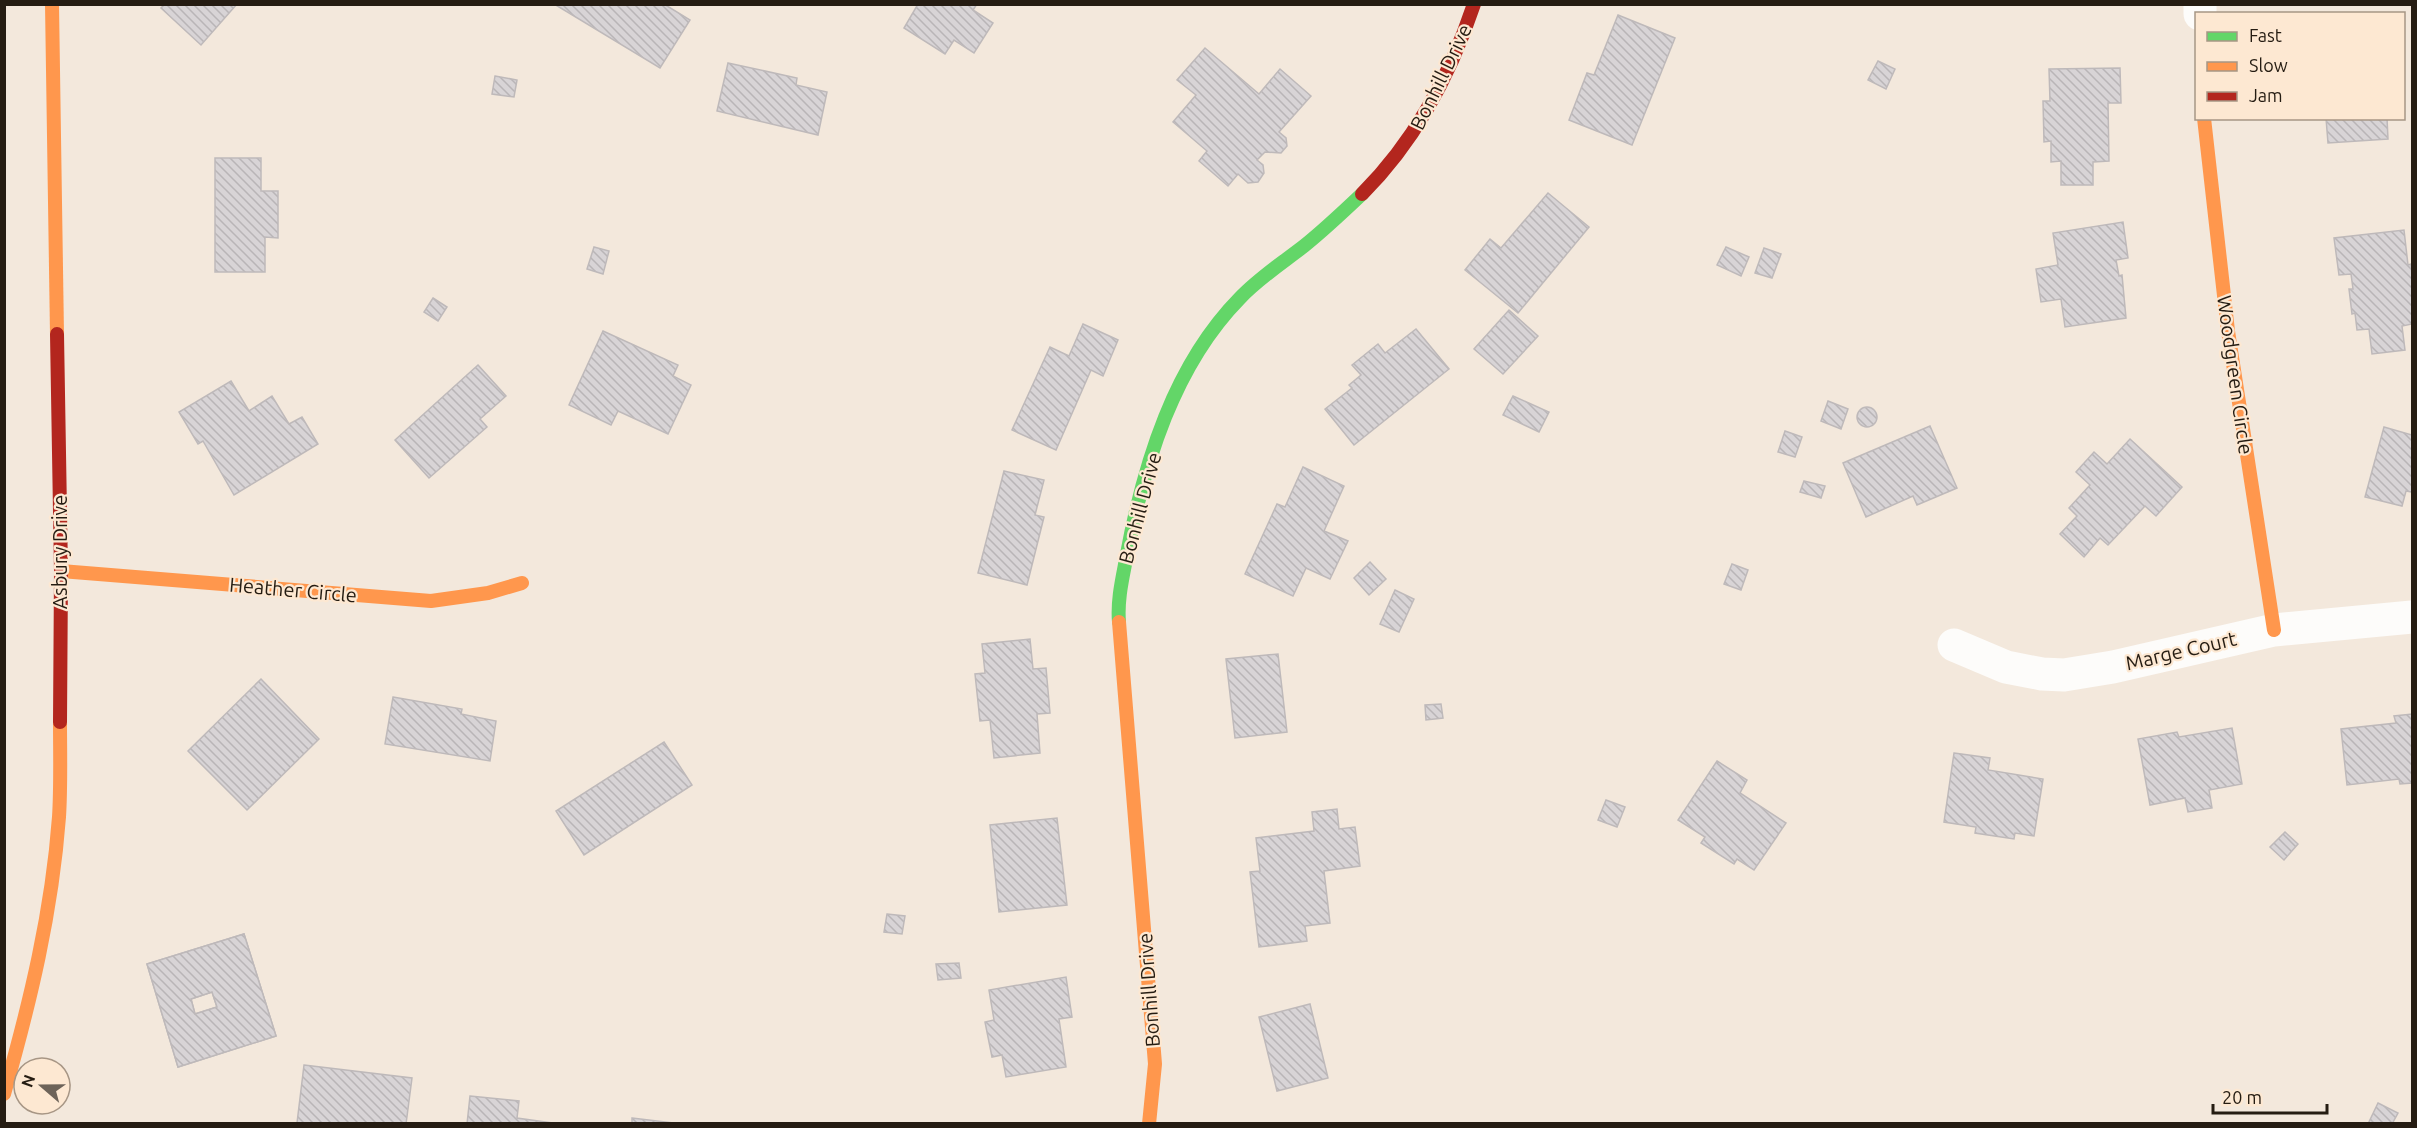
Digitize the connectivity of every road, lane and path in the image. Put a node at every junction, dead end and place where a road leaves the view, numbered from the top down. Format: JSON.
{"nodes":[{"id":1,"x":52,"y":4,"type":"edge"},
{"id":2,"x":1474,"y":4,"type":"edge"},
{"id":3,"x":2204,"y":120,"type":"edge"},
{"id":4,"x":61,"y":571,"type":"junction"},
{"id":5,"x":522,"y":583,"type":"dead end"},
{"id":6,"x":2412,"y":617,"type":"edge"},
{"id":7,"x":2274,"y":630,"type":"junction"},
{"id":8,"x":1954,"y":645,"type":"dead end"},
{"id":9,"x":4,"y":1094,"type":"edge"},
{"id":10,"x":1149,"y":1124,"type":"edge"}],
"edges":[{"from":1,"to":4,"type":"street","name":"Asbury Drive"},
{"from":2,"to":10,"type":"street","name":"Bonhill Drive"},
{"from":3,"to":7,"type":"street","name":"Woodgreen Circle"},
{"from":4,"to":5,"type":"street","name":"Heather Circle"},
{"from":4,"to":9,"type":"street","name":"Asbury Drive"},
{"from":6,"to":7,"type":"street","name":"Marge Court"},
{"from":7,"to":8,"type":"street","name":"Marge Court"}]}
